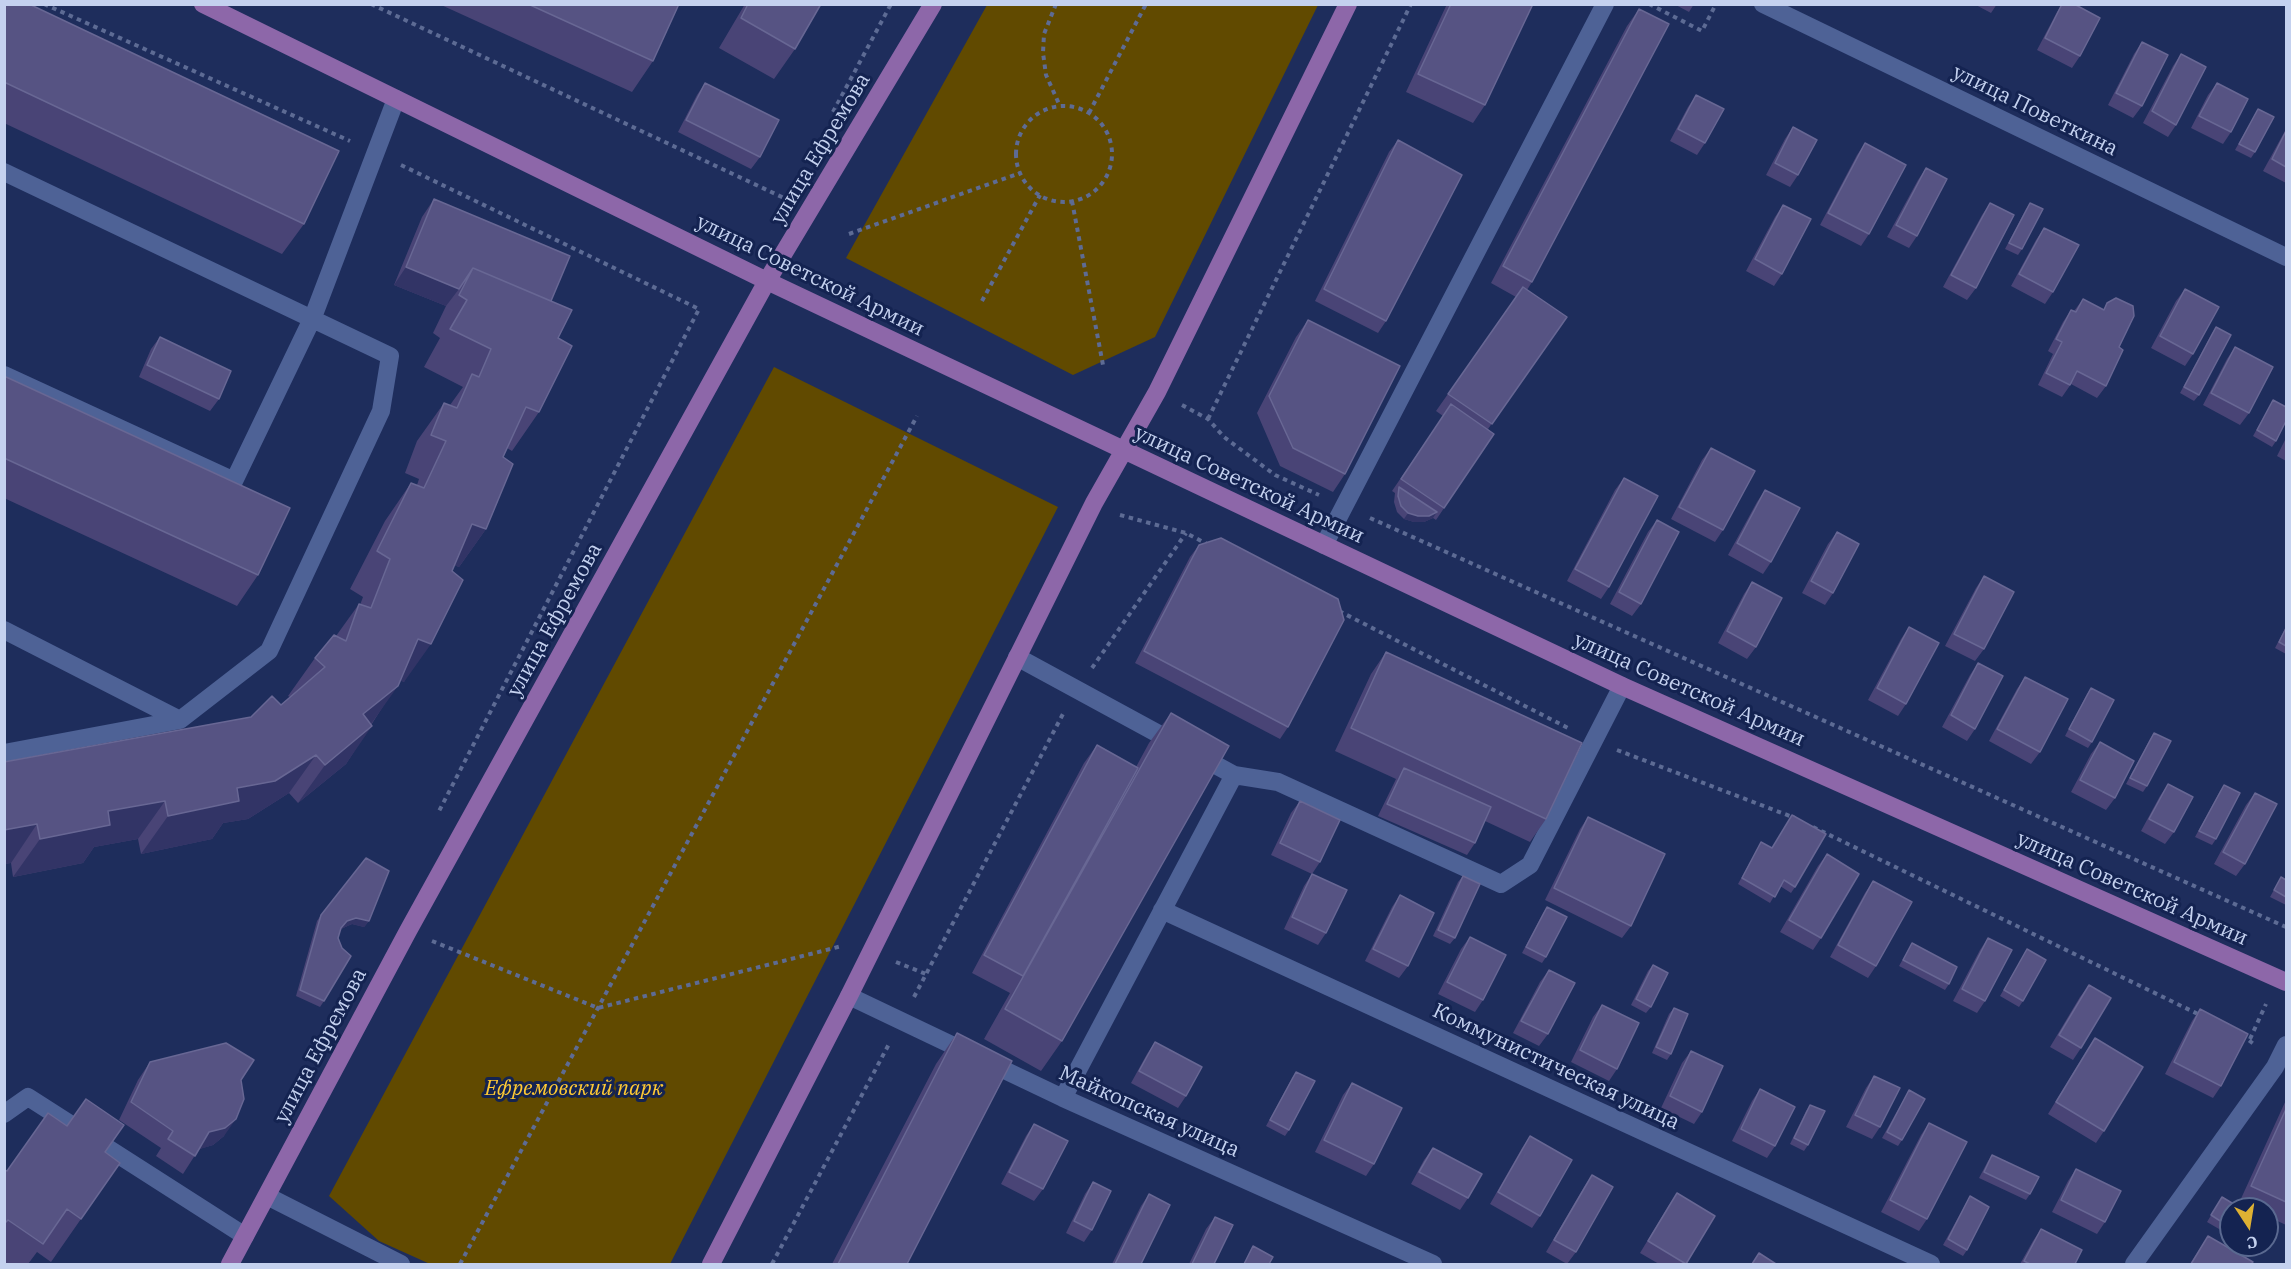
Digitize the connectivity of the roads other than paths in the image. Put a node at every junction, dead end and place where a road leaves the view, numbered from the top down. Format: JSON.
{"nodes":[{"id":1,"x":203,"y":4,"type":"edge"},
{"id":2,"x":933,"y":4,"type":"edge"},
{"id":3,"x":1348,"y":4,"type":"edge"},
{"id":4,"x":1605,"y":4,"type":"edge"},
{"id":5,"x":1763,"y":4,"type":"edge"},
{"id":6,"x":396,"y":99,"type":"junction"},
{"id":7,"x":4,"y":172,"type":"edge"},
{"id":8,"x":2286,"y":257,"type":"edge"},
{"id":9,"x":767,"y":281,"type":"junction"},
{"id":10,"x":313,"y":317,"type":"junction"},
{"id":11,"x":4,"y":375,"type":"edge"},
{"id":12,"x":1125,"y":452,"type":"junction"},
{"id":13,"x":1324,"y":545,"type":"junction"},
{"id":14,"x":4,"y":630,"type":"edge"},
{"id":15,"x":1017,"y":657,"type":"junction"},
{"id":16,"x":1622,"y":686,"type":"junction"},
{"id":17,"x":180,"y":720,"type":"junction"},
{"id":18,"x":4,"y":753,"type":"edge"},
{"id":19,"x":1234,"y":776,"type":"junction"},
{"id":20,"x":1162,"y":910,"type":"junction"},
{"id":21,"x":2286,"y":982,"type":"edge"},
{"id":22,"x":849,"y":996,"type":"junction"},
{"id":23,"x":2286,"y":1046,"type":"edge"},
{"id":24,"x":1063,"y":1098,"type":"junction"},
{"id":25,"x":4,"y":1114,"type":"edge"},
{"id":26,"x":267,"y":1196,"type":"junction"},
{"id":27,"x":245,"y":1236,"type":"junction"},
{"id":28,"x":230,"y":1264,"type":"edge"},
{"id":29,"x":401,"y":1264,"type":"edge"},
{"id":30,"x":711,"y":1264,"type":"edge"},
{"id":31,"x":1433,"y":1264,"type":"edge"},
{"id":32,"x":1931,"y":1264,"type":"edge"},
{"id":33,"x":2134,"y":1264,"type":"edge"}],
"edges":[{"from":1,"to":6,"type":"main road","name":"улица Советской Армии"},
{"from":2,"to":9,"type":"main road","name":"улица Ефремова"},
{"from":3,"to":12,"type":"main road"},
{"from":4,"to":13,"type":"street"},
{"from":5,"to":8,"type":"street","name":"улица Поветкина"},
{"from":6,"to":9,"type":"main road","name":"улица Советской Армии"},
{"from":6,"to":10,"type":"street"},
{"from":7,"to":10,"type":"street"},
{"from":9,"to":12,"type":"main road","name":"улица Советской Армии"},
{"from":9,"to":26,"type":"main road","name":"улица Ефремова"},
{"from":10,"to":11,"type":"street"},
{"from":10,"to":17,"type":"street"},
{"from":12,"to":13,"type":"main road","name":"улица Советской Армии"},
{"from":12,"to":15,"type":"main road"},
{"from":13,"to":16,"type":"main road","name":"улица Советской Армии"},
{"from":14,"to":17,"type":"street"},
{"from":15,"to":19,"type":"street"},
{"from":15,"to":22,"type":"main road"},
{"from":16,"to":19,"type":"street"},
{"from":16,"to":21,"type":"main road","name":"улица Советской Армии"},
{"from":17,"to":18,"type":"street"},
{"from":19,"to":20,"type":"street"},
{"from":20,"to":24,"type":"street"},
{"from":20,"to":32,"type":"street","name":"Коммунистическая улица"},
{"from":22,"to":24,"type":"street","name":"Майкопская улица"},
{"from":22,"to":30,"type":"main road"},
{"from":23,"to":33,"type":"street"},
{"from":24,"to":31,"type":"street","name":"Майкопская улица"},
{"from":25,"to":27,"type":"street"},
{"from":26,"to":27,"type":"main road","name":"улица Ефремова"},
{"from":26,"to":29,"type":"street"},
{"from":27,"to":28,"type":"main road","name":"улица Ефремова"}]}
